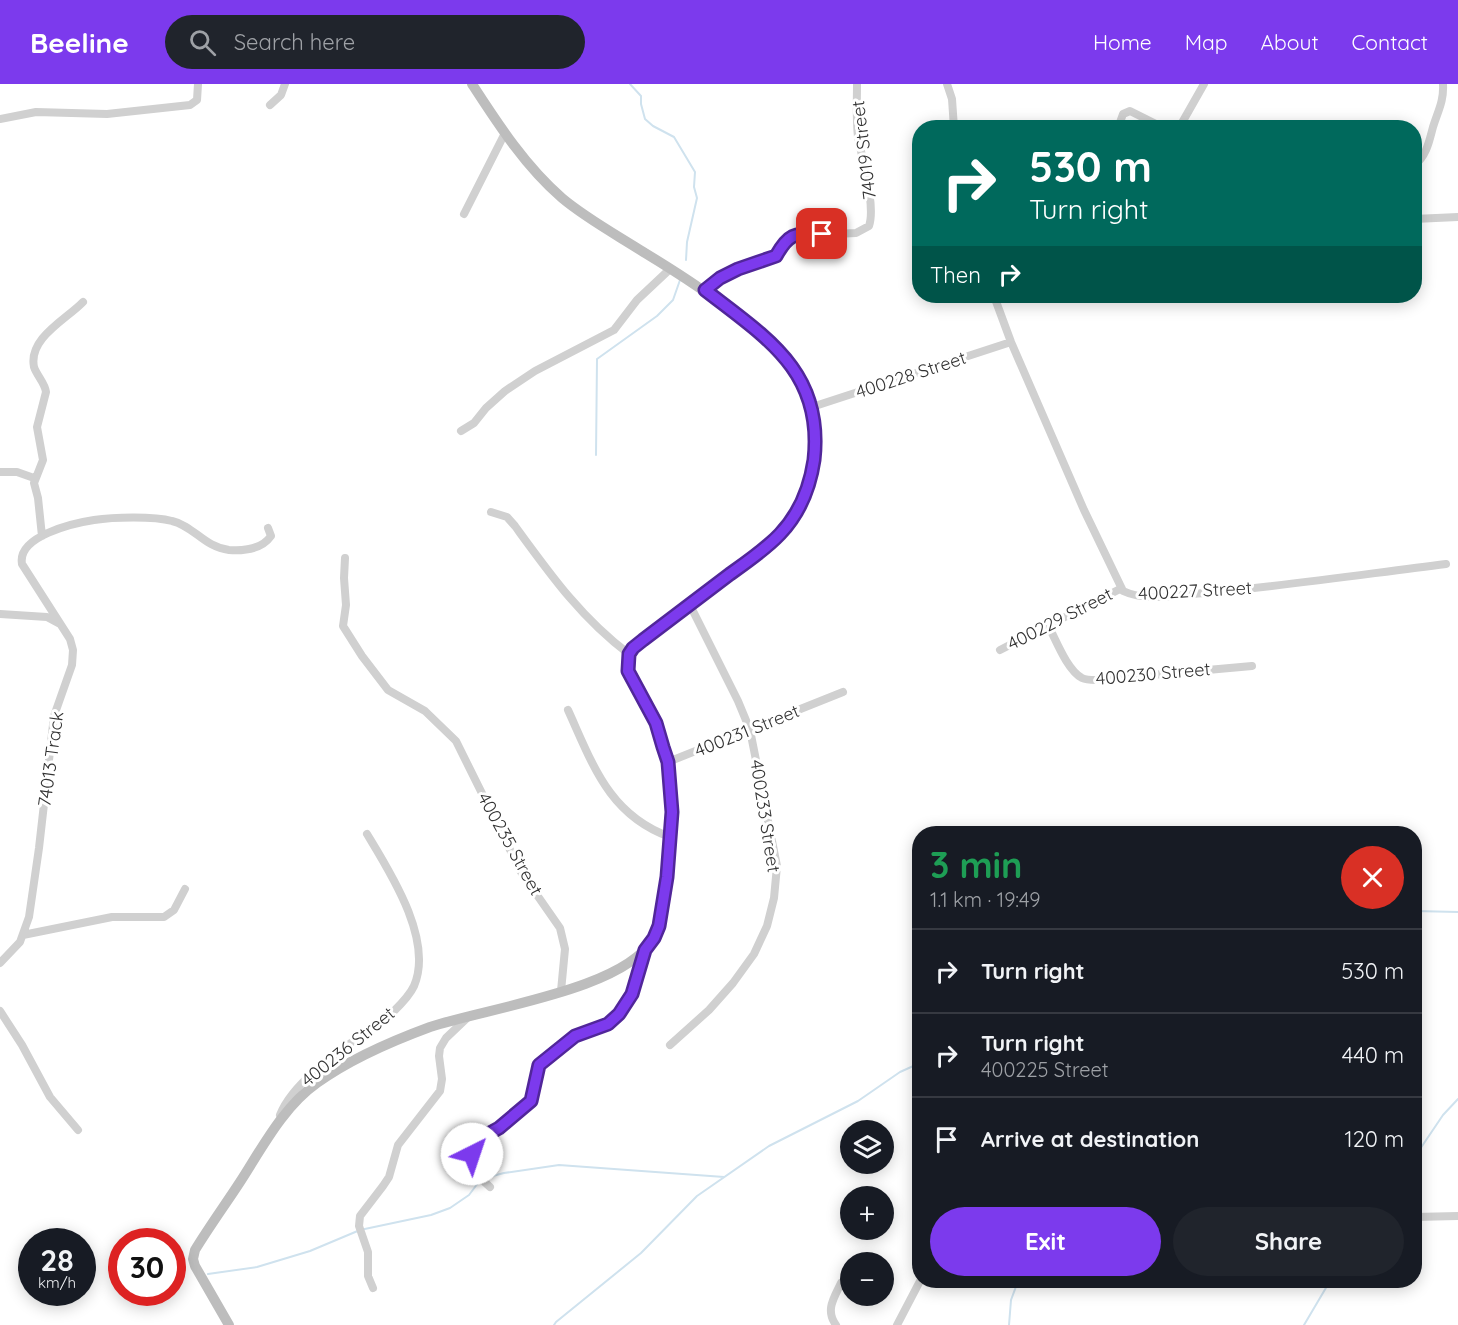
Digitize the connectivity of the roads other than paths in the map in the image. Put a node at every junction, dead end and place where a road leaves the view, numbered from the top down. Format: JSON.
{"nodes":[{"id":1,"x":198,"y":84,"type":"edge"},
{"id":2,"x":285,"y":84,"type":"edge"},
{"id":3,"x":472,"y":84,"type":"edge"},
{"id":4,"x":857,"y":84,"type":"edge"},
{"id":5,"x":947,"y":84,"type":"edge"},
{"id":6,"x":1204,"y":84,"type":"edge"},
{"id":7,"x":1443,"y":84,"type":"edge"},
{"id":8,"x":270,"y":105,"type":"dead end"},
{"id":9,"x":0,"y":119,"type":"edge"},
{"id":10,"x":953,"y":120,"type":"edge"},
{"id":11,"x":1121,"y":120,"type":"edge"},
{"id":12,"x":1148,"y":120,"type":"edge"},
{"id":13,"x":1184,"y":120,"type":"edge"},
{"id":14,"x":505,"y":133,"type":"junction"},
{"id":15,"x":1422,"y":156,"type":"edge"},
{"id":16,"x":464,"y":214,"type":"dead end"},
{"id":17,"x":1458,"y":218,"type":"edge"},
{"id":18,"x":1422,"y":219,"type":"edge"},
{"id":19,"x":670,"y":269,"type":"junction"},
{"id":20,"x":705,"y":290,"type":"junction"},
{"id":21,"x":83,"y":302,"type":"dead end"},
{"id":22,"x":997,"y":303,"type":"edge"},
{"id":23,"x":1011,"y":342,"type":"junction"},
{"id":24,"x":812,"y":407,"type":"junction"},
{"id":25,"x":461,"y":431,"type":"dead end"},
{"id":26,"x":0,"y":472,"type":"edge"},
{"id":27,"x":34,"y":478,"type":"junction"},
{"id":28,"x":491,"y":512,"type":"dead end"},
{"id":29,"x":268,"y":528,"type":"dead end"},
{"id":30,"x":42,"y":536,"type":"junction"},
{"id":31,"x":345,"y":558,"type":"dead end"},
{"id":32,"x":1446,"y":564,"type":"dead end"},
{"id":33,"x":1120,"y":589,"type":"junction"},
{"id":34,"x":690,"y":604,"type":"junction"},
{"id":35,"x":0,"y":614,"type":"edge"},
{"id":36,"x":1048,"y":625,"type":"junction"},
{"id":37,"x":63,"y":627,"type":"junction"},
{"id":38,"x":1000,"y":650,"type":"dead end"},
{"id":39,"x":629,"y":654,"type":"junction"},
{"id":40,"x":1252,"y":666,"type":"dead end"},
{"id":41,"x":843,"y":692,"type":"dead end"},
{"id":42,"x":568,"y":710,"type":"dead end"},
{"id":43,"x":750,"y":730,"type":"junction"},
{"id":44,"x":668,"y":762,"type":"junction"},
{"id":45,"x":367,"y":834,"type":"dead end"},
{"id":46,"x":670,"y":837,"type":"junction"},
{"id":47,"x":185,"y":889,"type":"dead end"},
{"id":48,"x":22,"y":935,"type":"junction"},
{"id":49,"x":645,"y":950,"type":"junction"},
{"id":50,"x":0,"y":963,"type":"edge"},
{"id":51,"x":561,"y":991,"type":"junction"},
{"id":52,"x":0,"y":1011,"type":"edge"},
{"id":53,"x":469,"y":1017,"type":"junction"},
{"id":54,"x":670,"y":1045,"type":"dead end"},
{"id":55,"x":276,"y":1128,"type":"junction"},
{"id":56,"x":78,"y":1130,"type":"dead end"},
{"id":57,"x":490,"y":1187,"type":"dead end"},
{"id":58,"x":1422,"y":1216,"type":"edge"},
{"id":59,"x":1458,"y":1216,"type":"edge"},
{"id":60,"x":840,"y":1285,"type":"edge"},
{"id":61,"x":373,"y":1288,"type":"dead end"},
{"id":62,"x":916,"y":1288,"type":"edge"},
{"id":63,"x":229,"y":1325,"type":"edge"},
{"id":64,"x":836,"y":1325,"type":"edge"},
{"id":65,"x":897,"y":1325,"type":"edge"}],
"edges":[{"from":1,"to":9,"type":"street"},
{"from":2,"to":8,"type":"street"},
{"from":3,"to":14,"type":"street"},
{"from":4,"to":20,"type":"street","name":"74019 Street"},
{"from":5,"to":10,"type":"street"},
{"from":6,"to":13,"type":"street"},
{"from":7,"to":15,"type":"street"},
{"from":11,"to":12,"type":"street"},
{"from":14,"to":16,"type":"street"},
{"from":14,"to":19,"type":"street"},
{"from":17,"to":18,"type":"street"},
{"from":19,"to":20,"type":"street"},
{"from":19,"to":25,"type":"street"},
{"from":20,"to":24,"type":"street"},
{"from":21,"to":27,"type":"street"},
{"from":22,"to":23,"type":"street","name":"400227 Street"},
{"from":23,"to":24,"type":"street","name":"400228 Street"},
{"from":23,"to":33,"type":"street","name":"400227 Street"},
{"from":24,"to":34,"type":"street"},
{"from":26,"to":27,"type":"street"},
{"from":27,"to":30,"type":"street"},
{"from":28,"to":39,"type":"street"},
{"from":29,"to":30,"type":"street","name":"74013 Track"},
{"from":30,"to":37,"type":"street","name":"74013 Track"},
{"from":31,"to":51,"type":"street","name":"400235 Street"},
{"from":32,"to":33,"type":"street","name":"400227 Street"},
{"from":33,"to":36,"type":"street","name":"400229 Street"},
{"from":34,"to":39,"type":"street"},
{"from":34,"to":43,"type":"street","name":"400233 Street"},
{"from":35,"to":37,"type":"street"},
{"from":36,"to":38,"type":"street","name":"400229 Street"},
{"from":36,"to":40,"type":"street","name":"400230 Street"},
{"from":37,"to":48,"type":"street","name":"74013 Track"},
{"from":39,"to":44,"type":"street"},
{"from":41,"to":43,"type":"street","name":"400231 Street"},
{"from":42,"to":46,"type":"street"},
{"from":43,"to":44,"type":"street","name":"400231 Street"},
{"from":43,"to":54,"type":"street","name":"400233 Street"},
{"from":44,"to":46,"type":"street"},
{"from":45,"to":55,"type":"street","name":"400236 Street"},
{"from":46,"to":49,"type":"street"},
{"from":47,"to":48,"type":"street"},
{"from":48,"to":50,"type":"street","name":"74013 Track"},
{"from":49,"to":51,"type":"street"},
{"from":49,"to":57,"type":"street"},
{"from":51,"to":53,"type":"street"},
{"from":52,"to":56,"type":"street"},
{"from":53,"to":55,"type":"street"},
{"from":53,"to":61,"type":"street"},
{"from":55,"to":63,"type":"street"},
{"from":58,"to":59,"type":"street"},
{"from":60,"to":64,"type":"street"},
{"from":62,"to":65,"type":"street"}]}
